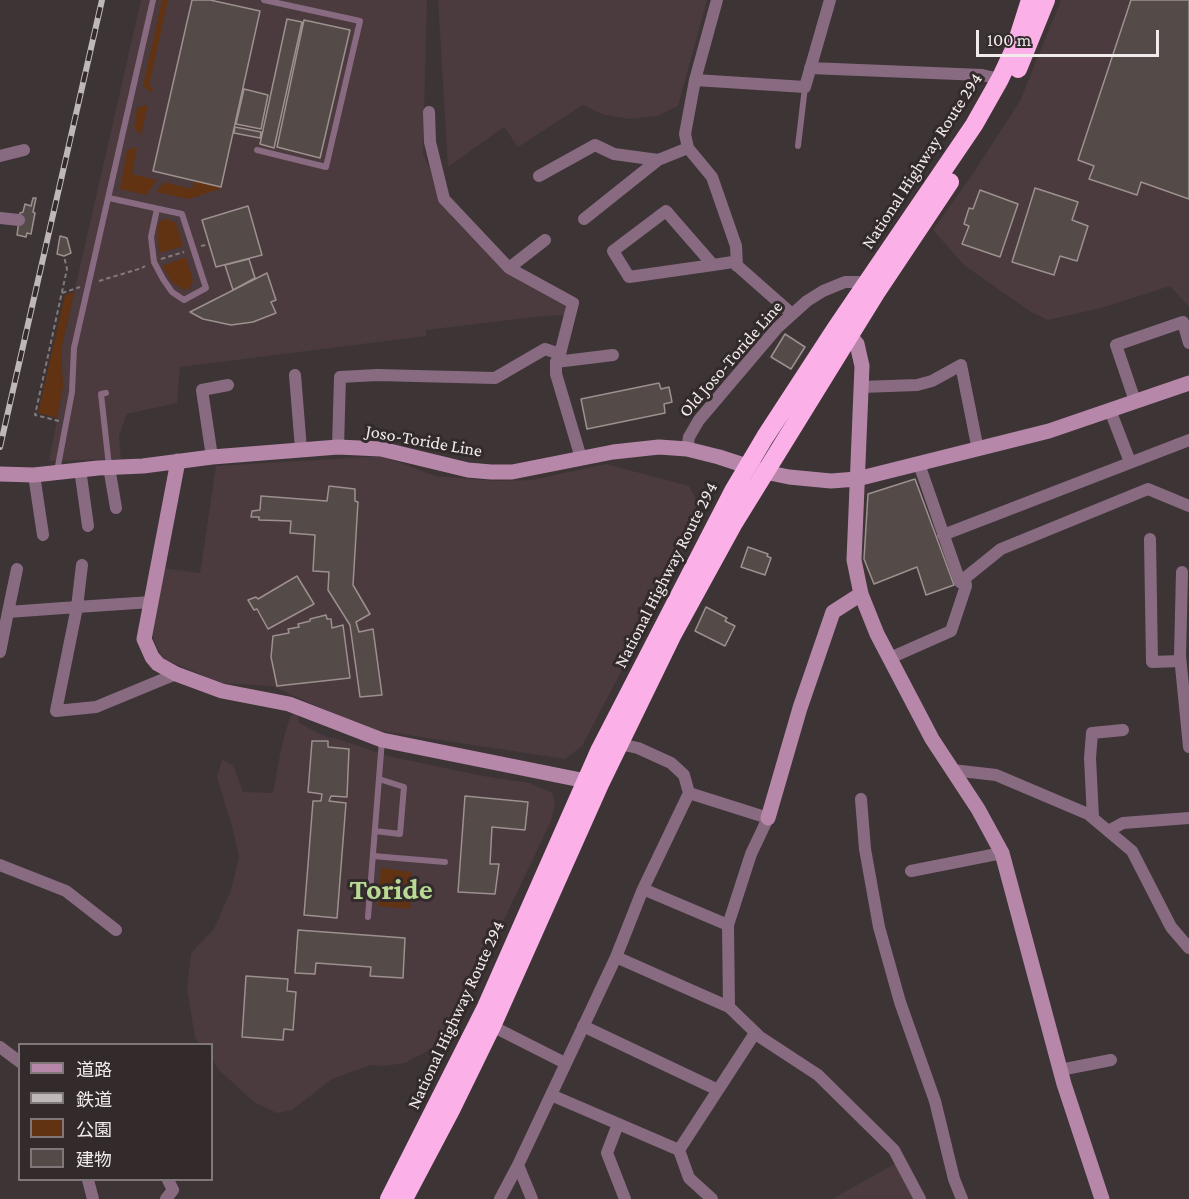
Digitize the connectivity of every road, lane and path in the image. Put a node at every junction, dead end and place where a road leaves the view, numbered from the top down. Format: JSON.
{"nodes":[{"id":1,"x":153,"y":0,"type":"edge"},
{"id":2,"x":264,"y":0,"type":"edge"},
{"id":3,"x":717,"y":0,"type":"edge"},
{"id":4,"x":830,"y":0,"type":"edge"},
{"id":5,"x":1030,"y":0,"type":"edge"},
{"id":6,"x":1046,"y":0,"type":"edge"},
{"id":7,"x":810,"y":68,"type":"junction"},
{"id":8,"x":1000,"y":79,"type":"junction"},
{"id":9,"x":696,"y":80,"type":"junction"},
{"id":10,"x":805,"y":87,"type":"junction"},
{"id":11,"x":429,"y":112,"type":"dead end"},
{"id":12,"x":798,"y":146,"type":"dead end"},
{"id":13,"x":688,"y":148,"type":"junction"},
{"id":14,"x":24,"y":150,"type":"dead end"},
{"id":15,"x":257,"y":150,"type":"dead end"},
{"id":16,"x":0,"y":156,"type":"edge"},
{"id":17,"x":658,"y":159,"type":"junction"},
{"id":18,"x":539,"y":177,"type":"dead end"},
{"id":19,"x":109,"y":198,"type":"junction"},
{"id":20,"x":157,"y":209,"type":"junction"},
{"id":21,"x":0,"y":218,"type":"edge"},
{"id":22,"x":584,"y":219,"type":"dead end"},
{"id":23,"x":19,"y":220,"type":"dead end"},
{"id":24,"x":545,"y":240,"type":"dead end"},
{"id":25,"x":209,"y":244,"type":"dead end"},
{"id":26,"x":193,"y":249,"type":"junction"},
{"id":27,"x":64,"y":256,"type":"dead end"},
{"id":28,"x":154,"y":261,"type":"junction"},
{"id":29,"x":713,"y":265,"type":"junction"},
{"id":30,"x":737,"y":266,"type":"junction"},
{"id":31,"x":509,"y":268,"type":"junction"},
{"id":32,"x":89,"y":285,"type":"junction"},
{"id":33,"x":872,"y":287,"type":"junction"},
{"id":34,"x":62,"y":292,"type":"junction"},
{"id":35,"x":792,"y":315,"type":"junction"},
{"id":36,"x":850,"y":336,"type":"junction"},
{"id":37,"x":1189,"y":343,"type":"edge"},
{"id":38,"x":613,"y":355,"type":"dead end"},
{"id":39,"x":558,"y":358,"type":"junction"},
{"id":40,"x":295,"y":375,"type":"dead end"},
{"id":41,"x":1189,"y":383,"type":"edge"},
{"id":42,"x":228,"y":386,"type":"dead end"},
{"id":43,"x":861,"y":387,"type":"junction"},
{"id":44,"x":106,"y":393,"type":"dead end"},
{"id":45,"x":1135,"y":401,"type":"junction"},
{"id":46,"x":1110,"y":410,"type":"junction"},
{"id":47,"x":67,"y":423,"type":"junction"},
{"id":48,"x":1189,"y":440,"type":"edge"},
{"id":49,"x":338,"y":447,"type":"junction"},
{"id":50,"x":301,"y":449,"type":"junction"},
{"id":51,"x":687,"y":449,"type":"junction"},
{"id":52,"x":978,"y":450,"type":"junction"},
{"id":53,"x":213,"y":457,"type":"junction"},
{"id":54,"x":581,"y":458,"type":"junction"},
{"id":55,"x":178,"y":461,"type":"junction"},
{"id":56,"x":1130,"y":462,"type":"junction"},
{"id":57,"x":919,"y":464,"type":"junction"},
{"id":58,"x":109,"y":467,"type":"junction"},
{"id":59,"x":747,"y":467,"type":"junction"},
{"id":60,"x":80,"y":469,"type":"junction"},
{"id":61,"x":57,"y":472,"type":"junction"},
{"id":62,"x":765,"y":472,"type":"junction"},
{"id":63,"x":0,"y":474,"type":"edge"},
{"id":64,"x":34,"y":475,"type":"junction"},
{"id":65,"x":857,"y":479,"type":"junction"},
{"id":66,"x":1189,"y":506,"type":"edge"},
{"id":67,"x":116,"y":508,"type":"dead end"},
{"id":68,"x":88,"y":526,"type":"dead end"},
{"id":69,"x":43,"y":535,"type":"dead end"},
{"id":70,"x":943,"y":535,"type":"junction"},
{"id":71,"x":1150,"y":538,"type":"dead end"},
{"id":72,"x":82,"y":565,"type":"dead end"},
{"id":73,"x":17,"y":569,"type":"dead end"},
{"id":74,"x":1182,"y":572,"type":"dead end"},
{"id":75,"x":965,"y":579,"type":"junction"},
{"id":76,"x":861,"y":594,"type":"junction"},
{"id":77,"x":151,"y":602,"type":"junction"},
{"id":78,"x":77,"y":607,"type":"junction"},
{"id":79,"x":8,"y":612,"type":"junction"},
{"id":80,"x":0,"y":652,"type":"edge"},
{"id":81,"x":890,"y":658,"type":"junction"},
{"id":82,"x":1180,"y":661,"type":"junction"},
{"id":83,"x":176,"y":674,"type":"junction"},
{"id":84,"x":1187,"y":707,"type":"edge"},
{"id":85,"x":1123,"y":730,"type":"dead end"},
{"id":86,"x":382,"y":740,"type":"junction"},
{"id":87,"x":620,"y":744,"type":"junction"},
{"id":88,"x":1189,"y":747,"type":"edge"},
{"id":89,"x":952,"y":770,"type":"junction"},
{"id":90,"x":379,"y":778,"type":"junction"},
{"id":91,"x":593,"y":782,"type":"junction"},
{"id":92,"x":689,"y":793,"type":"junction"},
{"id":93,"x":861,"y":799,"type":"dead end"},
{"id":94,"x":768,"y":818,"type":"junction"},
{"id":95,"x":1093,"y":818,"type":"junction"},
{"id":96,"x":1189,"y":818,"type":"edge"},
{"id":97,"x":375,"y":831,"type":"junction"},
{"id":98,"x":1108,"y":831,"type":"junction"},
{"id":99,"x":1002,"y":853,"type":"junction"},
{"id":100,"x":373,"y":856,"type":"junction"},
{"id":101,"x":445,"y":862,"type":"dead end"},
{"id":102,"x":0,"y":865,"type":"edge"},
{"id":103,"x":911,"y":871,"type":"dead end"},
{"id":104,"x":643,"y":889,"type":"junction"},
{"id":105,"x":368,"y":917,"type":"dead end"},
{"id":106,"x":728,"y":925,"type":"junction"},
{"id":107,"x":116,"y":930,"type":"dead end"},
{"id":108,"x":1189,"y":948,"type":"edge"},
{"id":109,"x":616,"y":957,"type":"junction"},
{"id":110,"x":729,"y":1007,"type":"junction"},
{"id":111,"x":486,"y":1023,"type":"junction"},
{"id":112,"x":583,"y":1026,"type":"junction"},
{"id":113,"x":755,"y":1033,"type":"junction"},
{"id":114,"x":0,"y":1047,"type":"edge"},
{"id":115,"x":18,"y":1060,"type":"edge"},
{"id":116,"x":1111,"y":1060,"type":"dead end"},
{"id":117,"x":565,"y":1063,"type":"junction"},
{"id":118,"x":1060,"y":1070,"type":"junction"},
{"id":119,"x":718,"y":1090,"type":"junction"},
{"id":120,"x":551,"y":1095,"type":"junction"},
{"id":121,"x":618,"y":1124,"type":"junction"},
{"id":122,"x":679,"y":1150,"type":"junction"},
{"id":123,"x":518,"y":1165,"type":"junction"},
{"id":124,"x":88,"y":1181,"type":"edge"},
{"id":125,"x":169,"y":1181,"type":"edge"},
{"id":126,"x":93,"y":1199,"type":"edge"},
{"id":127,"x":166,"y":1199,"type":"edge"},
{"id":128,"x":389,"y":1199,"type":"edge"},
{"id":129,"x":404,"y":1199,"type":"edge"},
{"id":130,"x":500,"y":1199,"type":"edge"},
{"id":131,"x":532,"y":1199,"type":"edge"},
{"id":132,"x":625,"y":1199,"type":"edge"},
{"id":133,"x":712,"y":1199,"type":"edge"},
{"id":134,"x":920,"y":1199,"type":"edge"},
{"id":135,"x":962,"y":1199,"type":"edge"},
{"id":136,"x":1102,"y":1199,"type":"edge"}],
"edges":[{"from":1,"to":19,"type":"lane"},
{"from":2,"to":15,"type":"lane"},
{"from":3,"to":9,"type":"street"},
{"from":4,"to":7,"type":"street"},
{"from":5,"to":8,"type":"highway","name":"National Highway Route 294"},
{"from":6,"to":33,"type":"highway","name":"National Highway Route 294"},
{"from":7,"to":8,"type":"street"},
{"from":7,"to":10,"type":"street"},
{"from":8,"to":33,"type":"highway","name":"National Highway Route 294"},
{"from":9,"to":10,"type":"street"},
{"from":9,"to":13,"type":"street"},
{"from":10,"to":12,"type":"lane"},
{"from":11,"to":31,"type":"street"},
{"from":13,"to":17,"type":"street"},
{"from":13,"to":30,"type":"street"},
{"from":14,"to":16,"type":"street"},
{"from":17,"to":18,"type":"street"},
{"from":17,"to":22,"type":"street"},
{"from":19,"to":20,"type":"lane"},
{"from":19,"to":32,"type":"lane"},
{"from":20,"to":26,"type":"lane"},
{"from":20,"to":28,"type":"lane"},
{"from":21,"to":23,"type":"street"},
{"from":24,"to":31,"type":"street"},
{"from":25,"to":26,"type":"path"},
{"from":26,"to":28,"type":"path"},
{"from":26,"to":28,"type":"lane"},
{"from":27,"to":34,"type":"path"},
{"from":28,"to":32,"type":"path"},
{"from":29,"to":29,"type":"street"},
{"from":29,"to":30,"type":"street"},
{"from":30,"to":35,"type":"street"},
{"from":31,"to":39,"type":"street"},
{"from":32,"to":34,"type":"path"},
{"from":32,"to":47,"type":"lane"},
{"from":33,"to":35,"type":"street","name":"Old Joso-Toride Line"},
{"from":33,"to":36,"type":"highway","name":"National Highway Route 294"},
{"from":33,"to":59,"type":"highway","name":"National Highway Route 294"},
{"from":34,"to":47,"type":"path"},
{"from":35,"to":51,"type":"street","name":"Old Joso-Toride Line"},
{"from":36,"to":43,"type":"street"},
{"from":36,"to":62,"type":"highway","name":"National Highway Route 294"},
{"from":37,"to":45,"type":"street"},
{"from":38,"to":39,"type":"street"},
{"from":39,"to":49,"type":"street"},
{"from":39,"to":54,"type":"street"},
{"from":40,"to":50,"type":"street"},
{"from":41,"to":45,"type":"street","name":"Joso-Toride Line"},
{"from":42,"to":53,"type":"street"},
{"from":43,"to":52,"type":"street"},
{"from":43,"to":65,"type":"street"},
{"from":44,"to":58,"type":"lane"},
{"from":45,"to":46,"type":"street","name":"Joso-Toride Line"},
{"from":46,"to":52,"type":"street","name":"Joso-Toride Line"},
{"from":46,"to":56,"type":"street"},
{"from":47,"to":61,"type":"lane"},
{"from":48,"to":56,"type":"street"},
{"from":49,"to":50,"type":"street","name":"Joso-Toride Line"},
{"from":49,"to":54,"type":"street","name":"Joso-Toride Line"},
{"from":50,"to":53,"type":"street","name":"Joso-Toride Line"},
{"from":51,"to":54,"type":"street","name":"Joso-Toride Line"},
{"from":51,"to":59,"type":"street","name":"Joso-Toride Line"},
{"from":52,"to":57,"type":"street","name":"Joso-Toride Line"},
{"from":53,"to":55,"type":"street","name":"Joso-Toride Line"},
{"from":55,"to":58,"type":"street","name":"Joso-Toride Line"},
{"from":55,"to":77,"type":"street"},
{"from":56,"to":70,"type":"street"},
{"from":57,"to":65,"type":"street","name":"Joso-Toride Line"},
{"from":57,"to":70,"type":"street"},
{"from":58,"to":60,"type":"street","name":"Joso-Toride Line"},
{"from":58,"to":67,"type":"street"},
{"from":59,"to":62,"type":"street","name":"Joso-Toride Line"},
{"from":59,"to":91,"type":"highway","name":"National Highway Route 294"},
{"from":60,"to":61,"type":"street","name":"Joso-Toride Line"},
{"from":60,"to":68,"type":"street"},
{"from":61,"to":64,"type":"street","name":"Joso-Toride Line"},
{"from":62,"to":65,"type":"street","name":"Joso-Toride Line"},
{"from":62,"to":87,"type":"highway","name":"National Highway Route 294"},
{"from":63,"to":64,"type":"street","name":"Joso-Toride Line"},
{"from":64,"to":69,"type":"street"},
{"from":65,"to":76,"type":"street"},
{"from":66,"to":75,"type":"street"},
{"from":70,"to":75,"type":"street"},
{"from":71,"to":82,"type":"street"},
{"from":72,"to":78,"type":"street"},
{"from":73,"to":79,"type":"street"},
{"from":74,"to":82,"type":"street"},
{"from":75,"to":81,"type":"street"},
{"from":76,"to":81,"type":"street"},
{"from":76,"to":94,"type":"street"},
{"from":77,"to":78,"type":"street"},
{"from":77,"to":83,"type":"street"},
{"from":78,"to":79,"type":"street"},
{"from":78,"to":83,"type":"street"},
{"from":79,"to":80,"type":"street"},
{"from":81,"to":89,"type":"street"},
{"from":82,"to":84,"type":"street"},
{"from":83,"to":86,"type":"street"},
{"from":84,"to":88,"type":"street"},
{"from":85,"to":95,"type":"street"},
{"from":86,"to":90,"type":"lane"},
{"from":86,"to":91,"type":"street"},
{"from":87,"to":91,"type":"highway","name":"National Highway Route 294"},
{"from":87,"to":92,"type":"street"},
{"from":89,"to":95,"type":"street"},
{"from":89,"to":99,"type":"street"},
{"from":90,"to":97,"type":"lane"},
{"from":90,"to":97,"type":"lane"},
{"from":91,"to":111,"type":"highway","name":"National Highway Route 294"},
{"from":92,"to":94,"type":"street"},
{"from":92,"to":104,"type":"street"},
{"from":93,"to":135,"type":"street"},
{"from":94,"to":106,"type":"street"},
{"from":95,"to":98,"type":"street"},
{"from":96,"to":98,"type":"street"},
{"from":97,"to":100,"type":"lane"},
{"from":98,"to":108,"type":"street"},
{"from":99,"to":103,"type":"street"},
{"from":99,"to":118,"type":"street"},
{"from":100,"to":101,"type":"lane"},
{"from":100,"to":105,"type":"lane"},
{"from":102,"to":107,"type":"street"},
{"from":104,"to":106,"type":"street"},
{"from":104,"to":109,"type":"street"},
{"from":106,"to":110,"type":"street"},
{"from":109,"to":110,"type":"street"},
{"from":109,"to":112,"type":"street"},
{"from":110,"to":113,"type":"street"},
{"from":111,"to":117,"type":"street"},
{"from":111,"to":128,"type":"highway","name":"National Highway Route 294"},
{"from":111,"to":129,"type":"highway","name":"National Highway Route 294"},
{"from":112,"to":117,"type":"street"},
{"from":112,"to":119,"type":"street"},
{"from":113,"to":119,"type":"street"},
{"from":113,"to":134,"type":"street"},
{"from":114,"to":115,"type":"street"},
{"from":116,"to":118,"type":"street"},
{"from":117,"to":120,"type":"street"},
{"from":118,"to":136,"type":"street"},
{"from":119,"to":122,"type":"street"},
{"from":120,"to":121,"type":"street"},
{"from":120,"to":123,"type":"street"},
{"from":121,"to":122,"type":"street"},
{"from":121,"to":132,"type":"street"},
{"from":122,"to":133,"type":"street"},
{"from":123,"to":130,"type":"street"},
{"from":123,"to":131,"type":"street"},
{"from":124,"to":126,"type":"street"},
{"from":125,"to":127,"type":"street"}]}
